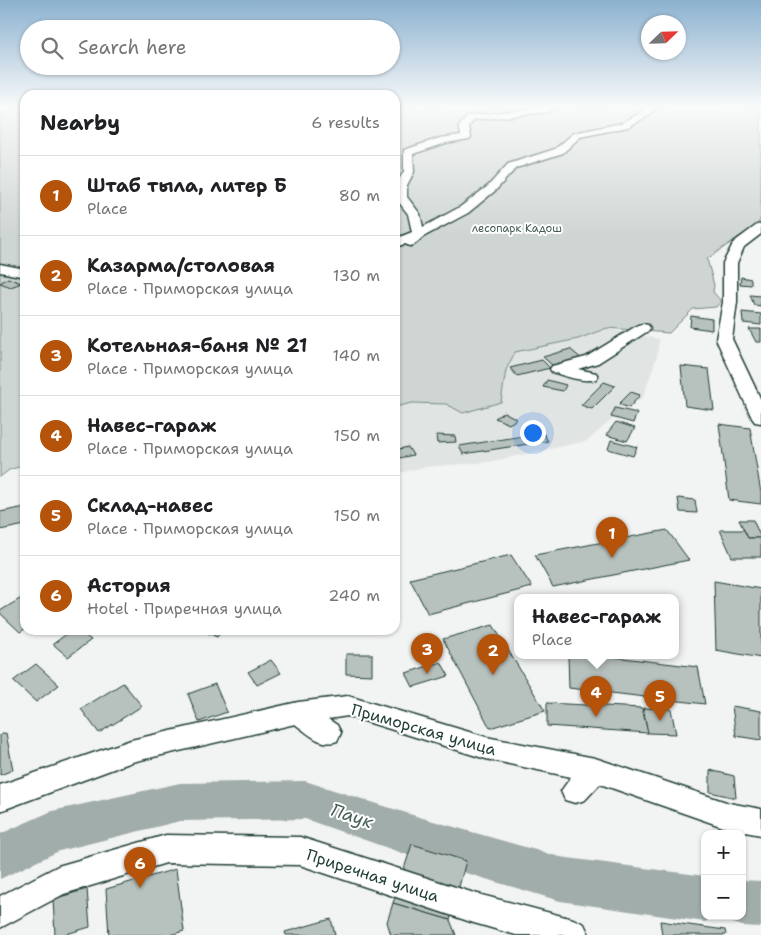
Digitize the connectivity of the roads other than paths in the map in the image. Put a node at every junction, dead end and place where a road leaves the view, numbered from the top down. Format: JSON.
{"nodes":[{"id":1,"x":412,"y":151,"type":"edge"},
{"id":2,"x":559,"y":151,"type":"edge"},
{"id":3,"x":761,"y":228,"type":"edge"},
{"id":4,"x":419,"y":234,"type":"junction"},
{"id":5,"x":400,"y":241,"type":"edge"},
{"id":6,"x":400,"y":251,"type":"edge"},
{"id":7,"x":0,"y":268,"type":"edge"},
{"id":8,"x":20,"y":272,"type":"edge"},
{"id":9,"x":643,"y":328,"type":"dead end"},
{"id":10,"x":590,"y":376,"type":"dead end"},
{"id":11,"x":761,"y":418,"type":"edge"},
{"id":12,"x":298,"y":713,"type":"junction"},
{"id":13,"x":328,"y":733,"type":"dead end"},
{"id":14,"x":595,"y":770,"type":"junction"},
{"id":15,"x":575,"y":791,"type":"dead end"},
{"id":16,"x":0,"y":798,"type":"edge"},
{"id":17,"x":761,"y":822,"type":"edge"},
{"id":18,"x":0,"y":913,"type":"edge"},
{"id":19,"x":573,"y":935,"type":"edge"}],
"edges":[{"from":1,"to":4,"type":"street"},
{"from":2,"to":4,"type":"street"},
{"from":3,"to":11,"type":"street"},
{"from":4,"to":5,"type":"street"},
{"from":4,"to":6,"type":"street"},
{"from":7,"to":8,"type":"street"},
{"from":9,"to":10,"type":"street"},
{"from":12,"to":13,"type":"lane"},
{"from":12,"to":14,"type":"street","name":"Приморская улица"},
{"from":12,"to":16,"type":"street","name":"Приморская улица"},
{"from":14,"to":15,"type":"street"},
{"from":14,"to":17,"type":"street","name":"Приморская улица"},
{"from":18,"to":19,"type":"street","name":"Приречная улица"}]}
